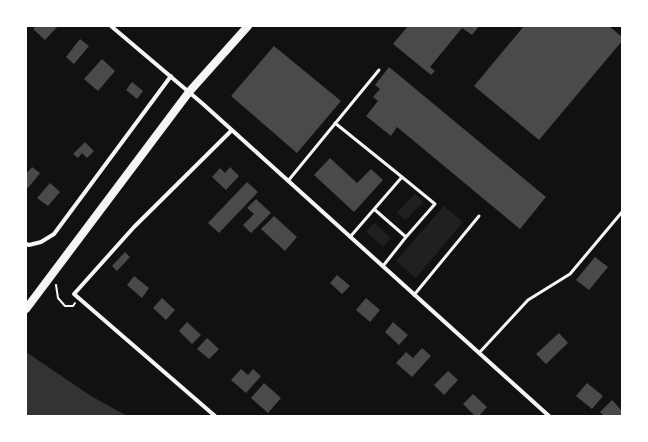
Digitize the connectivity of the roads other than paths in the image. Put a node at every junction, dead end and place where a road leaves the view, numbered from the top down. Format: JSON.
{"nodes":[{"id":1,"x":111,"y":26,"type":"edge"},
{"id":2,"x":248,"y":26,"type":"edge"},
{"id":3,"x":378,"y":70,"type":"dead end"},
{"id":4,"x":172,"y":76,"type":"junction"},
{"id":5,"x":189,"y":92,"type":"junction"},
{"id":6,"x":335,"y":123,"type":"junction"},
{"id":7,"x":232,"y":130,"type":"junction"},
{"id":8,"x":402,"y":177,"type":"junction"},
{"id":9,"x":288,"y":181,"type":"junction"},
{"id":10,"x":374,"y":209,"type":"junction"},
{"id":11,"x":622,"y":212,"type":"edge"},
{"id":12,"x":479,"y":216,"type":"dead end"},
{"id":13,"x":350,"y":237,"type":"junction"},
{"id":14,"x":406,"y":238,"type":"junction"},
{"id":15,"x":26,"y":244,"type":"edge"},
{"id":16,"x":383,"y":266,"type":"junction"},
{"id":17,"x":414,"y":295,"type":"junction"},
{"id":18,"x":26,"y":309,"type":"edge"},
{"id":19,"x":479,"y":353,"type":"junction"},
{"id":20,"x":215,"y":416,"type":"edge"},
{"id":21,"x":549,"y":416,"type":"edge"}],
"edges":[{"from":1,"to":4,"type":"street"},
{"from":2,"to":5,"type":"main road"},
{"from":3,"to":6,"type":"lane"},
{"from":4,"to":5,"type":"street"},
{"from":4,"to":15,"type":"street"},
{"from":5,"to":7,"type":"street"},
{"from":5,"to":18,"type":"main road"},
{"from":6,"to":8,"type":"lane"},
{"from":6,"to":9,"type":"lane"},
{"from":7,"to":9,"type":"street"},
{"from":7,"to":20,"type":"street"},
{"from":8,"to":10,"type":"lane"},
{"from":8,"to":14,"type":"lane"},
{"from":9,"to":13,"type":"street"},
{"from":10,"to":13,"type":"lane"},
{"from":10,"to":14,"type":"lane"},
{"from":11,"to":19,"type":"lane"},
{"from":12,"to":17,"type":"lane"},
{"from":13,"to":16,"type":"street"},
{"from":14,"to":16,"type":"lane"},
{"from":16,"to":17,"type":"street"},
{"from":17,"to":19,"type":"street"},
{"from":19,"to":21,"type":"street"}]}
